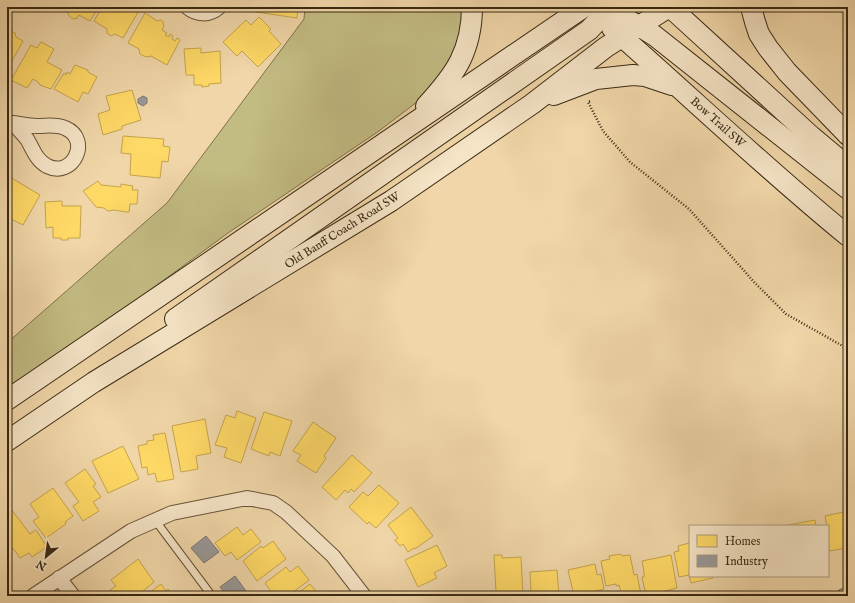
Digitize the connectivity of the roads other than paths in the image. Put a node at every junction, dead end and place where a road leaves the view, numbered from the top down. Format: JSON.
{"nodes":[{"id":1,"x":187,"y":7,"type":"edge"},
{"id":2,"x":219,"y":7,"type":"edge"},
{"id":3,"x":472,"y":7,"type":"edge"},
{"id":4,"x":584,"y":7,"type":"edge"},
{"id":5,"x":644,"y":7,"type":"edge"},
{"id":6,"x":670,"y":7,"type":"edge"},
{"id":7,"x":751,"y":7,"type":"edge"},
{"id":8,"x":603,"y":10,"type":"edge"},
{"id":9,"x":630,"y":28,"type":"junction"},
{"id":10,"x":680,"y":88,"type":"junction"},
{"id":11,"x":532,"y":104,"type":"junction"},
{"id":12,"x":10,"y":121,"type":"edge"},
{"id":13,"x":403,"y":131,"type":"junction"},
{"id":14,"x":848,"y":135,"type":"edge"},
{"id":15,"x":848,"y":167,"type":"edge"},
{"id":16,"x":848,"y":190,"type":"edge"},
{"id":17,"x":848,"y":236,"type":"edge"},
{"id":18,"x":94,"y":382,"type":"junction"},
{"id":19,"x":7,"y":400,"type":"edge"},
{"id":20,"x":7,"y":441,"type":"edge"},
{"id":21,"x":155,"y":520,"type":"junction"},
{"id":22,"x":59,"y":578,"type":"junction"},
{"id":23,"x":848,"y":595,"type":"edge"},
{"id":24,"x":33,"y":596,"type":"edge"},
{"id":25,"x":73,"y":596,"type":"edge"},
{"id":26,"x":212,"y":596,"type":"edge"},
{"id":27,"x":364,"y":596,"type":"edge"},
{"id":28,"x":844,"y":596,"type":"edge"}],
"edges":[{"from":1,"to":2,"type":"street"},
{"from":3,"to":13,"type":"main road"},
{"from":4,"to":13,"type":"main road"},
{"from":5,"to":9,"type":"main road"},
{"from":6,"to":9,"type":"main road","name":"Old Banff Coach Road SW"},
{"from":6,"to":15,"type":"main road"},
{"from":7,"to":14,"type":"main road"},
{"from":8,"to":9,"type":"main road"},
{"from":8,"to":18,"type":"main road"},
{"from":9,"to":10,"type":"main road","name":"Bow Trail SW"},
{"from":9,"to":11,"type":"main road","name":"Old Banff Coach Road SW"},
{"from":9,"to":16,"type":"main road"},
{"from":10,"to":11,"type":"main road"},
{"from":10,"to":17,"type":"main road","name":"Bow Trail SW"},
{"from":11,"to":18,"type":"main road","name":"Old Banff Coach Road SW"},
{"from":12,"to":12,"type":"street"},
{"from":13,"to":19,"type":"main road"},
{"from":18,"to":20,"type":"main road","name":"Old Banff Coach Road SW"},
{"from":21,"to":22,"type":"street"},
{"from":21,"to":26,"type":"lane"},
{"from":21,"to":27,"type":"street"},
{"from":22,"to":24,"type":"street"},
{"from":22,"to":25,"type":"street"},
{"from":23,"to":28,"type":"street"}]}
